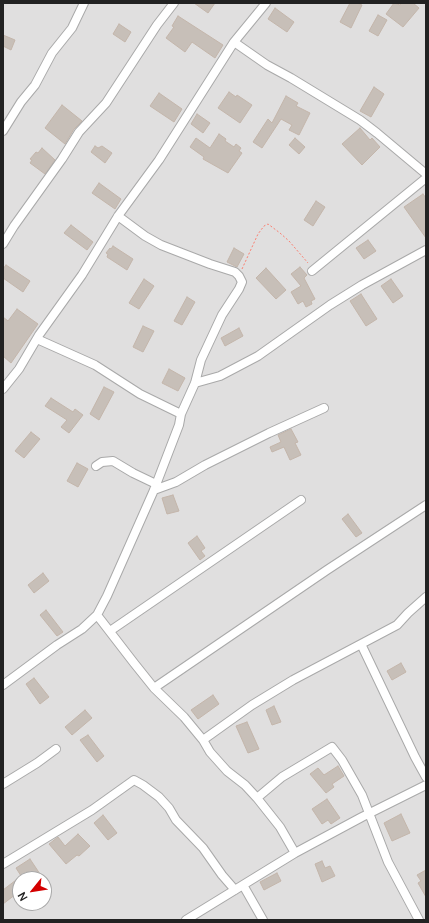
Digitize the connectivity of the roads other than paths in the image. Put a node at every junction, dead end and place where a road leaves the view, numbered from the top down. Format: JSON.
{"nodes":[{"id":1,"x":84,"y":3,"type":"edge"},
{"id":2,"x":174,"y":3,"type":"edge"},
{"id":3,"x":266,"y":3,"type":"edge"},
{"id":4,"x":234,"y":42,"type":"junction"},
{"id":5,"x":3,"y":131,"type":"edge"},
{"id":6,"x":426,"y":174,"type":"edge"},
{"id":7,"x":426,"y":178,"type":"edge"},
{"id":8,"x":118,"y":216,"type":"junction"},
{"id":9,"x":3,"y":244,"type":"edge"},
{"id":10,"x":426,"y":250,"type":"edge"},
{"id":11,"x":312,"y":271,"type":"road end"},
{"id":12,"x":37,"y":339,"type":"junction"},
{"id":13,"x":196,"y":384,"type":"junction"},
{"id":14,"x":3,"y":389,"type":"edge"},
{"id":15,"x":324,"y":408,"type":"dead end"},
{"id":16,"x":181,"y":414,"type":"junction"},
{"id":17,"x":96,"y":466,"type":"dead end"},
{"id":18,"x":155,"y":487,"type":"junction"},
{"id":19,"x":301,"y":500,"type":"dead end"},
{"id":20,"x":426,"y":505,"type":"edge"},
{"id":21,"x":426,"y":597,"type":"edge"},
{"id":22,"x":97,"y":615,"type":"junction"},
{"id":23,"x":110,"y":631,"type":"junction"},
{"id":24,"x":361,"y":644,"type":"junction"},
{"id":25,"x":3,"y":685,"type":"edge"},
{"id":26,"x":154,"y":688,"type":"junction"},
{"id":27,"x":203,"y":740,"type":"junction"},
{"id":28,"x":56,"y":749,"type":"dead end"},
{"id":29,"x":426,"y":777,"type":"edge"},
{"id":30,"x":3,"y":784,"type":"edge"},
{"id":31,"x":426,"y":785,"type":"edge"},
{"id":32,"x":257,"y":798,"type":"junction"},
{"id":33,"x":369,"y":813,"type":"junction"},
{"id":34,"x":295,"y":854,"type":"junction"},
{"id":35,"x":3,"y":864,"type":"edge"},
{"id":36,"x":244,"y":885,"type":"junction"},
{"id":37,"x":235,"y":890,"type":"junction"},
{"id":38,"x":186,"y":920,"type":"edge"},
{"id":39,"x":263,"y":920,"type":"edge"},
{"id":40,"x":419,"y":920,"type":"edge"}],
"edges":[{"from":1,"to":5,"type":"street"},
{"from":2,"to":9,"type":"street"},
{"from":3,"to":4,"type":"street"},
{"from":4,"to":6,"type":"street"},
{"from":4,"to":8,"type":"street"},
{"from":7,"to":11,"type":"street"},
{"from":8,"to":12,"type":"street"},
{"from":8,"to":13,"type":"street"},
{"from":10,"to":13,"type":"street"},
{"from":12,"to":14,"type":"street"},
{"from":12,"to":16,"type":"street"},
{"from":13,"to":16,"type":"street"},
{"from":15,"to":18,"type":"street"},
{"from":16,"to":18,"type":"street"},
{"from":17,"to":18,"type":"street"},
{"from":18,"to":22,"type":"street"},
{"from":19,"to":23,"type":"street"},
{"from":20,"to":26,"type":"street"},
{"from":21,"to":24,"type":"street"},
{"from":22,"to":23,"type":"street"},
{"from":22,"to":25,"type":"street"},
{"from":23,"to":26,"type":"street"},
{"from":24,"to":27,"type":"street"},
{"from":24,"to":29,"type":"street"},
{"from":26,"to":27,"type":"street"},
{"from":27,"to":32,"type":"street"},
{"from":28,"to":30,"type":"street"},
{"from":31,"to":33,"type":"street"},
{"from":32,"to":33,"type":"street"},
{"from":32,"to":34,"type":"street"},
{"from":33,"to":34,"type":"street"},
{"from":33,"to":40,"type":"street"},
{"from":34,"to":36,"type":"street"},
{"from":35,"to":37,"type":"street"},
{"from":36,"to":37,"type":"street"},
{"from":36,"to":39,"type":"street"},
{"from":37,"to":38,"type":"street"}]}
